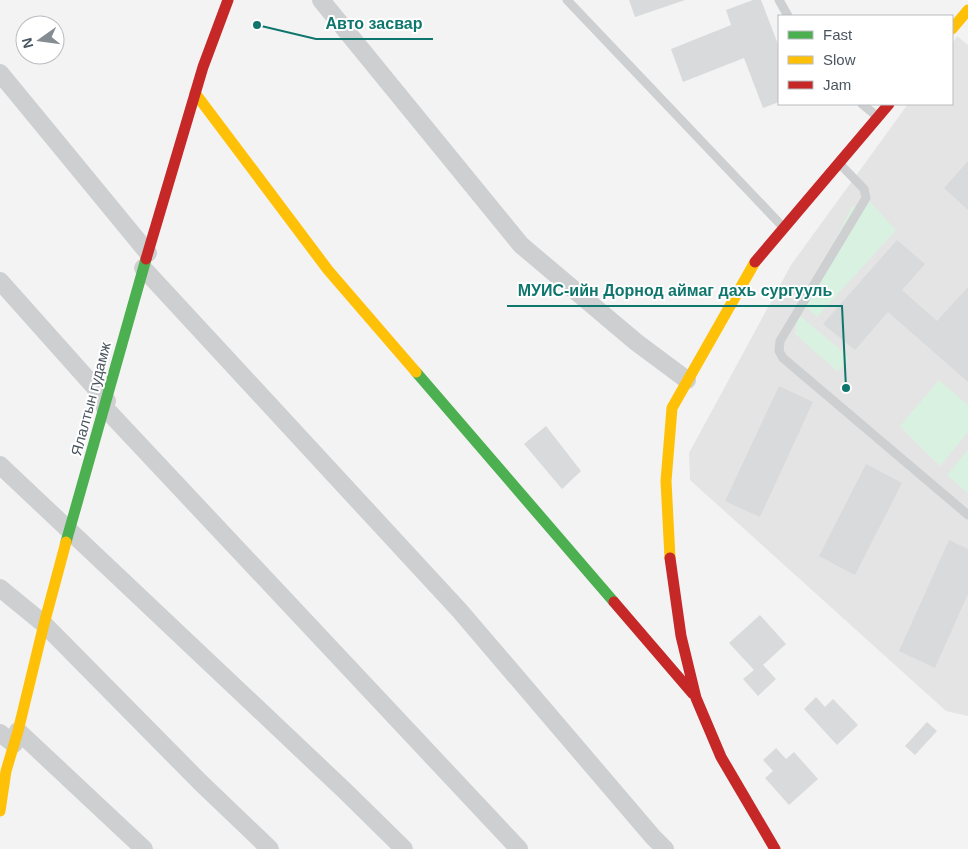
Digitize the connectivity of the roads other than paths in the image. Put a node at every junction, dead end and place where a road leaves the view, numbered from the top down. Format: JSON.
{"nodes":[{"id":1,"x":228,"y":0,"type":"edge"},
{"id":2,"x":321,"y":0,"type":"edge"},
{"id":3,"x":567,"y":0,"type":"edge"},
{"id":4,"x":779,"y":0,"type":"edge"},
{"id":5,"x":968,"y":10,"type":"edge"},
{"id":6,"x":787,"y":15,"type":"edge"},
{"id":7,"x":953,"y":28,"type":"edge"},
{"id":8,"x":0,"y":73,"type":"edge"},
{"id":9,"x":195,"y":93,"type":"junction"},
{"id":10,"x":863,"y":105,"type":"edge"},
{"id":11,"x":888,"y":105,"type":"edge"},
{"id":12,"x":878,"y":117,"type":"junction"},
{"id":13,"x":839,"y":163,"type":"junction"},
{"id":14,"x":784,"y":228,"type":"junction"},
{"id":15,"x":145,"y":260,"type":"junction"},
{"id":16,"x":0,"y":281,"type":"edge"},
{"id":17,"x":687,"y":380,"type":"junction"},
{"id":18,"x":106,"y":404,"type":"junction"},
{"id":19,"x":0,"y":465,"type":"edge"},
{"id":20,"x":968,"y":515,"type":"edge"},
{"id":21,"x":70,"y":531,"type":"junction"},
{"id":22,"x":0,"y":588,"type":"edge"},
{"id":23,"x":44,"y":624,"type":"junction"},
{"id":24,"x":696,"y":698,"type":"junction"},
{"id":25,"x":0,"y":732,"type":"edge"},
{"id":26,"x":16,"y":738,"type":"junction"},
{"id":27,"x":3,"y":773,"type":"edge"},
{"id":28,"x":0,"y":811,"type":"edge"},
{"id":29,"x":144,"y":849,"type":"edge"},
{"id":30,"x":270,"y":849,"type":"edge"},
{"id":31,"x":404,"y":849,"type":"edge"},
{"id":32,"x":519,"y":849,"type":"edge"},
{"id":33,"x":665,"y":849,"type":"edge"},
{"id":34,"x":775,"y":849,"type":"edge"}],
"edges":[{"from":1,"to":9,"type":"street","name":"Ялалтын гудамж"},
{"from":2,"to":17,"type":"street"},
{"from":3,"to":14,"type":"lane"},
{"from":4,"to":6,"type":"lane"},
{"from":5,"to":7,"type":"street"},
{"from":8,"to":15,"type":"street"},
{"from":9,"to":15,"type":"street","name":"Ялалтын гудамж"},
{"from":9,"to":24,"type":"street"},
{"from":10,"to":12,"type":"lane"},
{"from":11,"to":12,"type":"street"},
{"from":12,"to":13,"type":"street"},
{"from":13,"to":14,"type":"street"},
{"from":13,"to":20,"type":"lane"},
{"from":14,"to":17,"type":"street"},
{"from":15,"to":18,"type":"street","name":"Ялалтын гудамж"},
{"from":15,"to":33,"type":"street"},
{"from":16,"to":18,"type":"street"},
{"from":17,"to":24,"type":"street"},
{"from":18,"to":21,"type":"street","name":"Ялалтын гудамж"},
{"from":18,"to":32,"type":"street"},
{"from":19,"to":21,"type":"street"},
{"from":21,"to":23,"type":"street","name":"Ялалтын гудамж"},
{"from":21,"to":31,"type":"street"},
{"from":22,"to":23,"type":"street"},
{"from":23,"to":26,"type":"street","name":"Ялалтын гудамж"},
{"from":23,"to":30,"type":"street"},
{"from":24,"to":34,"type":"street"},
{"from":25,"to":26,"type":"street"},
{"from":26,"to":27,"type":"street","name":"Ялалтын гудамж"},
{"from":26,"to":29,"type":"street"},
{"from":27,"to":28,"type":"street","name":"Ялалтын гудамж"}]}
